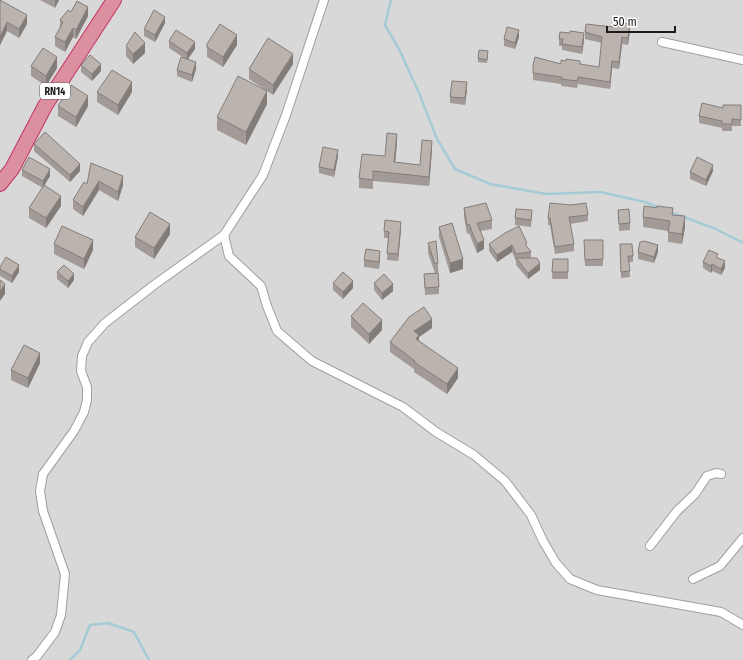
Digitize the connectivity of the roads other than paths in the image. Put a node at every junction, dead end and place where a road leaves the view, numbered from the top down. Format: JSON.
{"nodes":[{"id":1,"x":114,"y":0,"type":"edge"},
{"id":2,"x":324,"y":0,"type":"edge"},
{"id":3,"x":662,"y":42,"type":"dead end"},
{"id":4,"x":743,"y":60,"type":"edge"},
{"id":5,"x":0,"y":184,"type":"edge"},
{"id":6,"x":224,"y":235,"type":"junction"},
{"id":7,"x":721,"y":474,"type":"dead end"},
{"id":8,"x":743,"y":538,"type":"edge"},
{"id":9,"x":650,"y":546,"type":"dead end"},
{"id":10,"x":693,"y":579,"type":"dead end"},
{"id":11,"x":743,"y":625,"type":"edge"},
{"id":12,"x":32,"y":660,"type":"edge"}],
"edges":[{"from":1,"to":5,"type":"highway","number":"RN14"},
{"from":2,"to":6,"type":"street"},
{"from":3,"to":4,"type":"street"},
{"from":6,"to":11,"type":"street"},
{"from":6,"to":12,"type":"street"},
{"from":7,"to":9,"type":"street"},
{"from":8,"to":10,"type":"street"}]}
